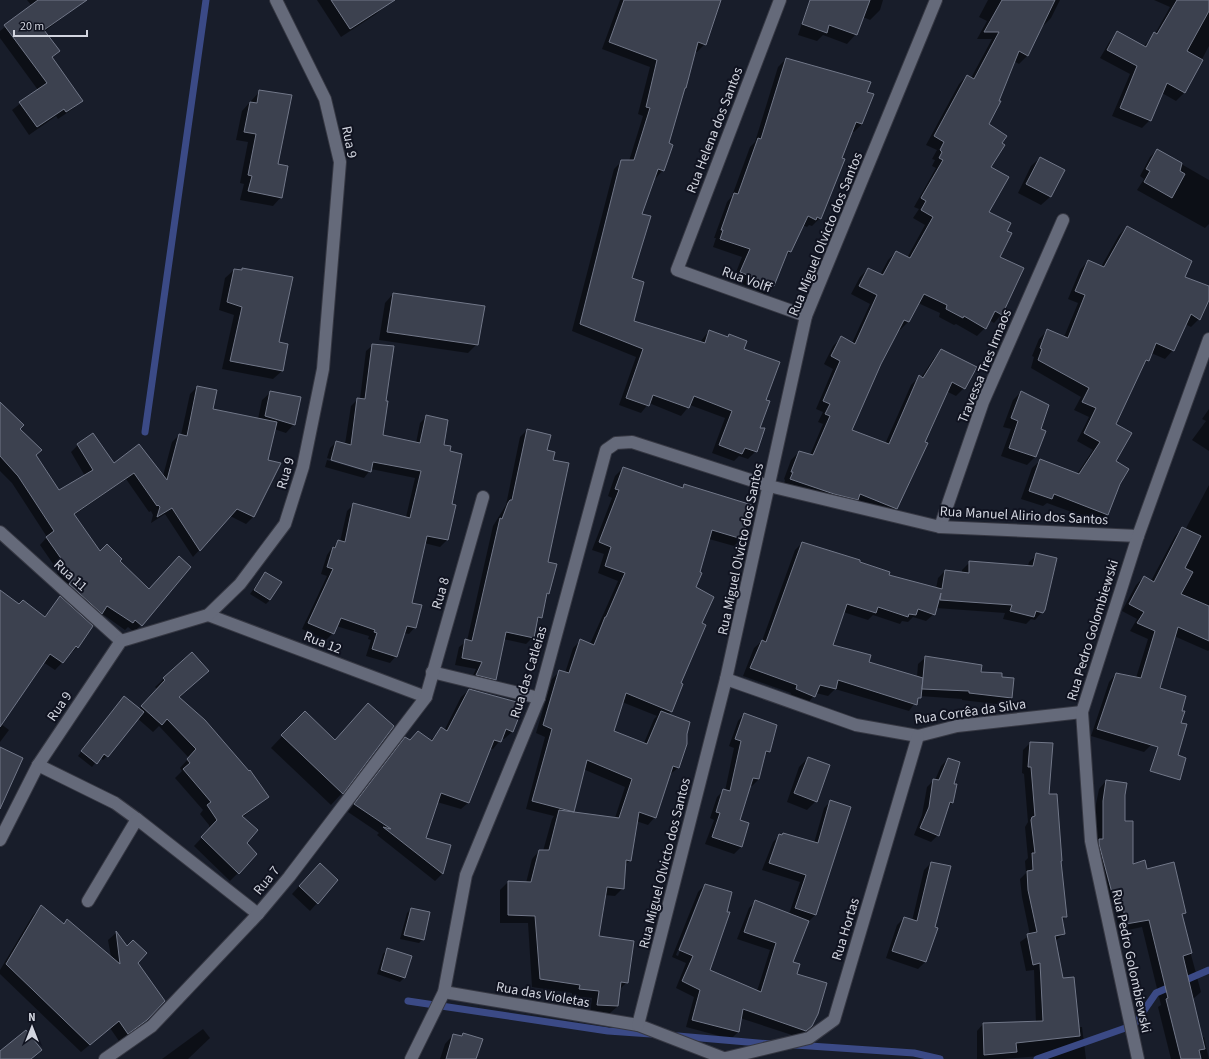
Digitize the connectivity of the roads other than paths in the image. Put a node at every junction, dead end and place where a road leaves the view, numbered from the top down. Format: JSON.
{"nodes":[{"id":1,"x":276,"y":0,"type":"edge"},
{"id":2,"x":780,"y":0,"type":"edge"},
{"id":3,"x":936,"y":0,"type":"edge"},
{"id":4,"x":1063,"y":220,"type":"dead end"},
{"id":5,"x":677,"y":270,"type":"joint"},
{"id":6,"x":806,"y":316,"type":"junction"},
{"id":7,"x":1209,"y":339,"type":"edge"},
{"id":8,"x":769,"y":486,"type":"junction"},
{"id":9,"x":483,"y":497,"type":"dead end"},
{"id":10,"x":940,"y":527,"type":"junction"},
{"id":11,"x":0,"y":532,"type":"edge"},
{"id":12,"x":1138,"y":536,"type":"junction"},
{"id":13,"x":208,"y":614,"type":"junction"},
{"id":14,"x":121,"y":641,"type":"junction"},
{"id":15,"x":432,"y":672,"type":"junction"},
{"id":16,"x":726,"y":679,"type":"junction"},
{"id":17,"x":426,"y":697,"type":"junction"},
{"id":18,"x":539,"y":698,"type":"junction"},
{"id":19,"x":1082,"y":712,"type":"junction"},
{"id":20,"x":918,"y":736,"type":"junction"},
{"id":21,"x":38,"y":765,"type":"junction"},
{"id":22,"x":137,"y":819,"type":"junction"},
{"id":23,"x":0,"y":840,"type":"edge"},
{"id":24,"x":88,"y":901,"type":"dead end"},
{"id":25,"x":258,"y":914,"type":"junction"},
{"id":26,"x":444,"y":992,"type":"junction"},
{"id":27,"x":638,"y":1025,"type":"junction"},
{"id":28,"x":105,"y":1059,"type":"edge"},
{"id":29,"x":411,"y":1059,"type":"edge"},
{"id":30,"x":726,"y":1059,"type":"edge"},
{"id":31,"x":1138,"y":1059,"type":"edge"}],
"edges":[{"from":1,"to":13,"type":"street","name":"Rua 9"},
{"from":2,"to":5,"type":"street","name":"Rua Helena dos Santos"},
{"from":3,"to":6,"type":"street","name":"Rua Miguel Olvicto dos Santos"},
{"from":4,"to":10,"type":"street","name":"Travessa Tres Irmaos"},
{"from":5,"to":6,"type":"street","name":"Rua Volff"},
{"from":6,"to":8,"type":"street","name":"Rua Miguel Olvicto dos Santos"},
{"from":7,"to":12,"type":"street","name":"Rua Pedro Golombiewski"},
{"from":8,"to":10,"type":"street","name":"Rua Manuel Alirio dos Santos"},
{"from":8,"to":16,"type":"street","name":"Rua Miguel Olvicto dos Santos"},
{"from":8,"to":18,"type":"street","name":"Rua das Catleias"},
{"from":9,"to":15,"type":"street","name":"Rua 8"},
{"from":10,"to":12,"type":"street","name":"Rua Manuel Alirio dos Santos"},
{"from":11,"to":14,"type":"street","name":"Rua 11"},
{"from":12,"to":19,"type":"street","name":"Rua Pedro Golombiewski"},
{"from":13,"to":14,"type":"street","name":"Rua 9"},
{"from":13,"to":17,"type":"street","name":"Rua 12"},
{"from":14,"to":21,"type":"street","name":"Rua 9"},
{"from":15,"to":17,"type":"street","name":"Rua 8"},
{"from":15,"to":18,"type":"street"},
{"from":16,"to":20,"type":"street","name":"Rua Corrêa da Silva"},
{"from":16,"to":27,"type":"street","name":"Rua Miguel Olvicto dos Santos"},
{"from":17,"to":25,"type":"street","name":"Rua 7"},
{"from":18,"to":26,"type":"street","name":"Rua das Catleias"},
{"from":19,"to":20,"type":"street","name":"Rua Corrêa da Silva"},
{"from":19,"to":31,"type":"street","name":"Rua Pedro Golombiewski"},
{"from":20,"to":30,"type":"street","name":"Rua Hortas"},
{"from":21,"to":22,"type":"street"},
{"from":21,"to":23,"type":"street","name":"Rua 9"},
{"from":22,"to":24,"type":"street"},
{"from":22,"to":25,"type":"street"},
{"from":25,"to":28,"type":"street","name":"Rua 7"},
{"from":26,"to":27,"type":"street","name":"Rua das Violetas"},
{"from":26,"to":29,"type":"street","name":"Rua das Catleias"},
{"from":27,"to":30,"type":"street"}]}
